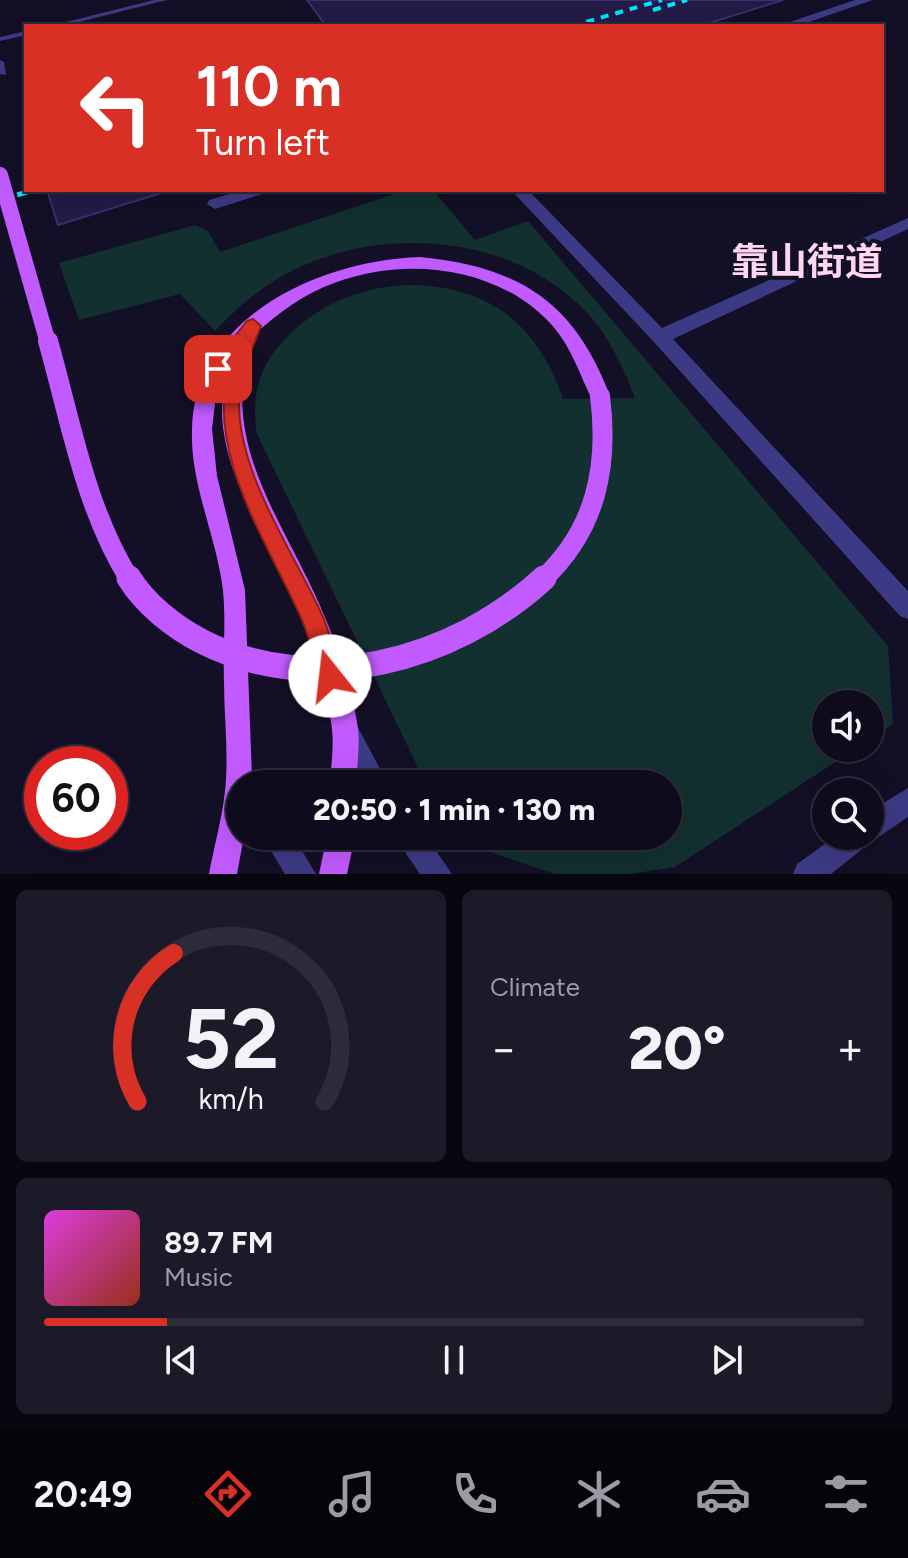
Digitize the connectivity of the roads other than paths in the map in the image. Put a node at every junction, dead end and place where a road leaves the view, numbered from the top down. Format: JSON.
{"nodes":[{"id":1,"x":163,"y":0,"type":"edge"},
{"id":2,"x":867,"y":0,"type":"edge"},
{"id":3,"x":62,"y":24,"type":"edge"},
{"id":4,"x":790,"y":24,"type":"edge"},
{"id":5,"x":24,"y":33,"type":"edge"},
{"id":6,"x":0,"y":39,"type":"edge"},
{"id":7,"x":0,"y":62,"type":"edge"},
{"id":8,"x":3,"y":73,"type":"dead end"},
{"id":9,"x":0,"y":175,"type":"edge"},
{"id":10,"x":254,"y":192,"type":"edge"},
{"id":11,"x":521,"y":192,"type":"edge"},
{"id":12,"x":215,"y":204,"type":"dead end"},
{"id":13,"x":908,"y":223,"type":"edge"},
{"id":14,"x":253,"y":326,"type":"junction"},
{"id":15,"x":660,"y":337,"type":"junction"},
{"id":16,"x":908,"y":608,"type":"edge"},
{"id":17,"x":345,"y":729,"type":"junction"},
{"id":18,"x":240,"y":770,"type":"edge"},
{"id":19,"x":344,"y":770,"type":"edge"},
{"id":20,"x":367,"y":770,"type":"edge"},
{"id":21,"x":908,"y":801,"type":"edge"},
{"id":22,"x":884,"y":818,"type":"edge"},
{"id":23,"x":227,"y":850,"type":"edge"},
{"id":24,"x":286,"y":850,"type":"edge"},
{"id":25,"x":338,"y":850,"type":"edge"},
{"id":26,"x":419,"y":850,"type":"edge"},
{"id":27,"x":840,"y":850,"type":"edge"},
{"id":28,"x":223,"y":874,"type":"edge"},
{"id":29,"x":302,"y":874,"type":"edge"},
{"id":30,"x":333,"y":874,"type":"edge"},
{"id":31,"x":438,"y":874,"type":"edge"},
{"id":32,"x":807,"y":874,"type":"edge"}],
"edges":[{"from":1,"to":3,"type":"lane"},
{"from":2,"to":4,"type":"street"},
{"from":5,"to":6,"type":"lane"},
{"from":7,"to":8,"type":"lane"},
{"from":9,"to":14,"type":"main road","bridge":true},
{"from":10,"to":12,"type":"street"},
{"from":11,"to":15,"type":"street"},
{"from":13,"to":15,"type":"street"},
{"from":14,"to":17,"type":"main road"},
{"from":14,"to":18,"type":"main road"},
{"from":15,"to":16,"type":"street"},
{"from":17,"to":19,"type":"main road"},
{"from":17,"to":20,"type":"street"},
{"from":21,"to":22,"type":"street"},
{"from":23,"to":28,"type":"main road"},
{"from":24,"to":29,"type":"street"},
{"from":25,"to":30,"type":"main road"},
{"from":26,"to":31,"type":"street"},
{"from":27,"to":32,"type":"street"}]}
